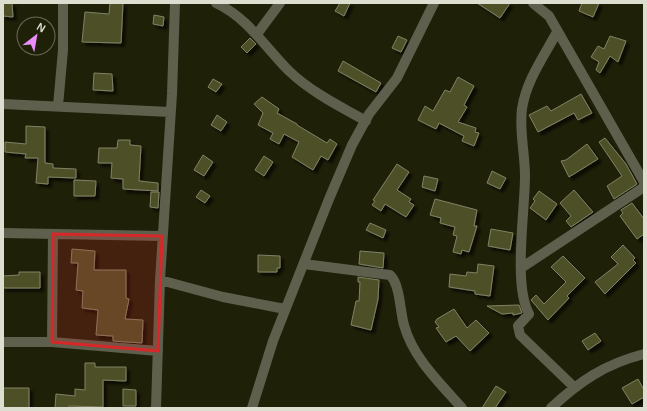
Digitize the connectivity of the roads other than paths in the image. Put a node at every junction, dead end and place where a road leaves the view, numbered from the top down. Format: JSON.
{"nodes":[{"id":1,"x":63,"y":3,"type":"edge"},
{"id":2,"x":216,"y":3,"type":"edge"},
{"id":3,"x":280,"y":3,"type":"edge"},
{"id":4,"x":434,"y":3,"type":"edge"},
{"id":5,"x":533,"y":3,"type":"edge"},
{"id":6,"x":177,"y":5,"type":"edge"},
{"id":7,"x":557,"y":32,"type":"junction"},
{"id":8,"x":257,"y":34,"type":"junction"},
{"id":9,"x":3,"y":104,"type":"edge"},
{"id":10,"x":58,"y":106,"type":"junction"},
{"id":11,"x":170,"y":112,"type":"junction"},
{"id":12,"x":366,"y":121,"type":"junction"},
{"id":13,"x":644,"y":182,"type":"edge"},
{"id":14,"x":644,"y":187,"type":"edge"},
{"id":15,"x":3,"y":233,"type":"edge"},
{"id":16,"x":53,"y":234,"type":"junction"},
{"id":17,"x":162,"y":236,"type":"junction"},
{"id":18,"x":304,"y":264,"type":"junction"},
{"id":19,"x":521,"y":268,"type":"junction"},
{"id":20,"x":160,"y":280,"type":"junction"},
{"id":21,"x":285,"y":309,"type":"junction"},
{"id":22,"x":3,"y":342,"type":"edge"},
{"id":23,"x":52,"y":342,"type":"junction"},
{"id":24,"x":158,"y":351,"type":"junction"},
{"id":25,"x":644,"y":354,"type":"edge"},
{"id":26,"x":574,"y":386,"type":"junction"},
{"id":27,"x":156,"y":408,"type":"edge"},
{"id":28,"x":252,"y":408,"type":"edge"},
{"id":29,"x":462,"y":408,"type":"edge"},
{"id":30,"x":551,"y":408,"type":"edge"}],
"edges":[{"from":1,"to":10,"type":"street"},
{"from":2,"to":8,"type":"street"},
{"from":3,"to":8,"type":"street"},
{"from":4,"to":12,"type":"street"},
{"from":5,"to":7,"type":"street"},
{"from":6,"to":11,"type":"street"},
{"from":7,"to":13,"type":"street"},
{"from":7,"to":19,"type":"street"},
{"from":8,"to":12,"type":"street"},
{"from":9,"to":10,"type":"street"},
{"from":10,"to":11,"type":"street"},
{"from":11,"to":17,"type":"street"},
{"from":12,"to":18,"type":"street"},
{"from":14,"to":19,"type":"street"},
{"from":15,"to":16,"type":"street"},
{"from":16,"to":17,"type":"street"},
{"from":16,"to":23,"type":"street"},
{"from":17,"to":20,"type":"street"},
{"from":18,"to":21,"type":"street"},
{"from":18,"to":29,"type":"street"},
{"from":19,"to":26,"type":"street"},
{"from":20,"to":21,"type":"street"},
{"from":20,"to":24,"type":"street"},
{"from":21,"to":28,"type":"street"},
{"from":22,"to":23,"type":"street"},
{"from":23,"to":24,"type":"street"},
{"from":24,"to":27,"type":"street"},
{"from":25,"to":26,"type":"street"},
{"from":26,"to":30,"type":"street"}]}
